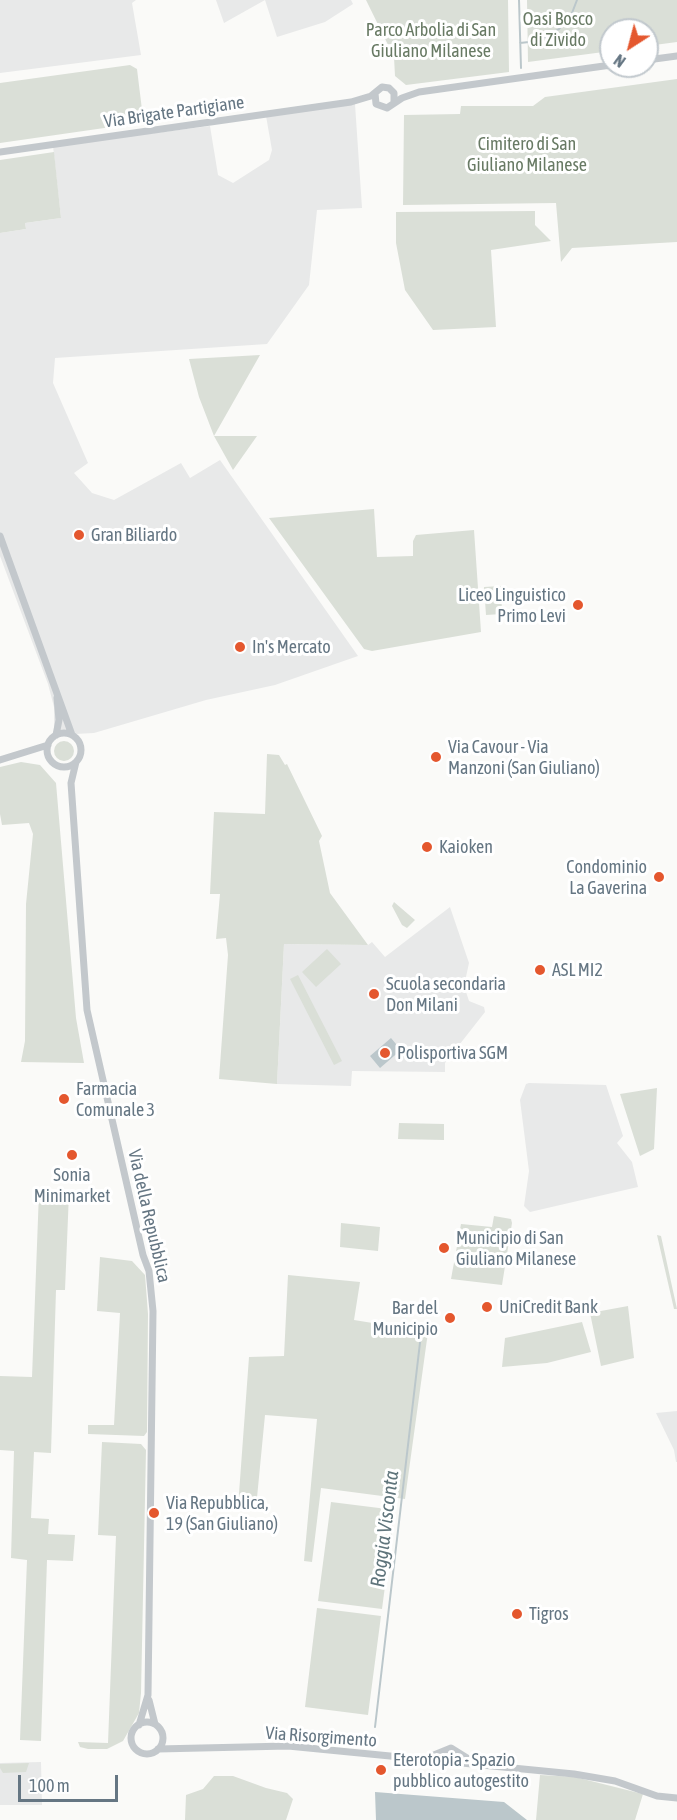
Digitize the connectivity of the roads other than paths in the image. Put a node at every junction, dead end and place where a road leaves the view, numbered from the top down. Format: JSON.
{"nodes":[{"id":1,"x":677,"y":56,"type":"edge"},
{"id":2,"x":659,"y":58,"type":"edge"},
{"id":3,"x":599,"y":67,"type":"edge"},
{"id":4,"x":393,"y":92,"type":"junction"},
{"id":5,"x":419,"y":92,"type":"junction"},
{"id":6,"x":375,"y":93,"type":"junction"},
{"id":7,"x":351,"y":102,"type":"junction"},
{"id":8,"x":394,"y":103,"type":"junction"},
{"id":9,"x":376,"y":104,"type":"junction"},
{"id":10,"x":0,"y":152,"type":"edge"},
{"id":11,"x":0,"y":536,"type":"edge"},
{"id":12,"x":56,"y":686,"type":"junction"},
{"id":13,"x":56,"y":735,"type":"junction"},
{"id":14,"x":72,"y":735,"type":"junction"},
{"id":15,"x":48,"y":745,"type":"junction"},
{"id":16,"x":30,"y":753,"type":"junction"},
{"id":17,"x":49,"y":757,"type":"junction"},
{"id":18,"x":0,"y":760,"type":"edge"},
{"id":19,"x":76,"y":762,"type":"junction"},
{"id":20,"x":63,"y":766,"type":"junction"},
{"id":21,"x":71,"y":783,"type":"junction"},
{"id":22,"x":148,"y":1695,"type":"junction"},
{"id":23,"x":155,"y":1724,"type":"junction"},
{"id":24,"x":139,"y":1725,"type":"junction"},
{"id":25,"x":163,"y":1736,"type":"junction"},
{"id":26,"x":182,"y":1748,"type":"junction"},
{"id":27,"x":158,"y":1749,"type":"junction"},
{"id":28,"x":444,"y":1751,"type":"junction"},
{"id":29,"x":456,"y":1752,"type":"junction"},
{"id":30,"x":422,"y":1760,"type":"junction"},
{"id":31,"x":449,"y":1763,"type":"junction"},
{"id":32,"x":477,"y":1764,"type":"junction"},
{"id":33,"x":677,"y":1798,"type":"edge"}],
"edges":[{"from":1,"to":2,"type":"street"},
{"from":3,"to":5,"type":"street"},
{"from":4,"to":5,"type":"street"},
{"from":4,"to":6,"type":"street"},
{"from":4,"to":8,"type":"street"},
{"from":5,"to":8,"type":"street"},
{"from":6,"to":7,"type":"street","name":"Via Brigate Partigiane"},
{"from":6,"to":9,"type":"street"},
{"from":7,"to":9,"type":"street","name":"Via Brigate Partigiane"},
{"from":7,"to":10,"type":"street","name":"Via Brigate Partigiane"},
{"from":8,"to":9,"type":"street"},
{"from":11,"to":12,"type":"street"},
{"from":12,"to":13,"type":"street"},
{"from":12,"to":14,"type":"street"},
{"from":13,"to":14,"type":"street"},
{"from":13,"to":15,"type":"street"},
{"from":14,"to":19,"type":"street"},
{"from":15,"to":16,"type":"street"},
{"from":15,"to":17,"type":"street"},
{"from":16,"to":17,"type":"street"},
{"from":16,"to":18,"type":"street"},
{"from":17,"to":20,"type":"street"},
{"from":19,"to":20,"type":"street"},
{"from":19,"to":21,"type":"street","name":"Via della Repubblica"},
{"from":20,"to":21,"type":"street","name":"Via della Repubblica"},
{"from":21,"to":22,"type":"street","name":"Via della Repubblica"},
{"from":22,"to":23,"type":"street","name":"Via della Repubblica"},
{"from":22,"to":24,"type":"street","name":"Via della Repubblica"},
{"from":23,"to":24,"type":"street"},
{"from":23,"to":25,"type":"street"},
{"from":24,"to":27,"type":"street"},
{"from":25,"to":26,"type":"street"},
{"from":25,"to":27,"type":"street"},
{"from":26,"to":27,"type":"street","name":"Via Risorgimento"},
{"from":26,"to":30,"type":"street","name":"Via Risorgimento"},
{"from":28,"to":29,"type":"street","name":"Via Risorgimento"},
{"from":28,"to":30,"type":"street","name":"Via Risorgimento"},
{"from":28,"to":31,"type":"street"},
{"from":29,"to":31,"type":"street"},
{"from":29,"to":32,"type":"street","name":"Via Risorgimento"},
{"from":30,"to":31,"type":"street","name":"Via Risorgimento"},
{"from":31,"to":32,"type":"street","name":"Via Risorgimento"},
{"from":32,"to":33,"type":"street","name":"Via Risorgimento"}]}
